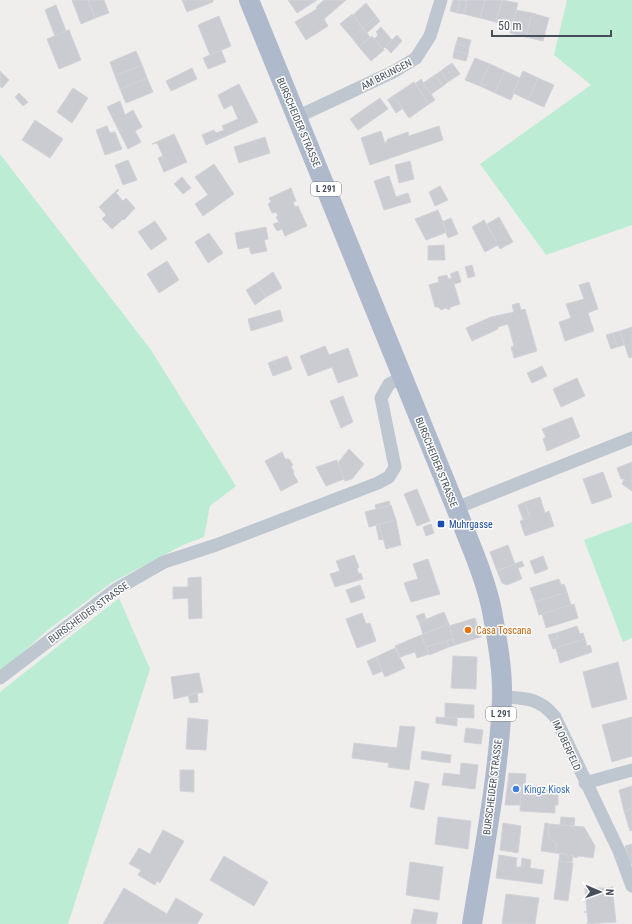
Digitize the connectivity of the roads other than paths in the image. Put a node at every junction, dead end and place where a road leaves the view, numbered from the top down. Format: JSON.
{"nodes":[{"id":1,"x":249,"y":0,"type":"edge"},
{"id":2,"x":442,"y":0,"type":"edge"},
{"id":3,"x":297,"y":117,"type":"junction"},
{"id":4,"x":403,"y":378,"type":"junction"},
{"id":5,"x":632,"y":438,"type":"edge"},
{"id":6,"x":456,"y":508,"type":"junction"},
{"id":7,"x":0,"y":678,"type":"edge"},
{"id":8,"x":502,"y":697,"type":"junction"},
{"id":9,"x":632,"y":770,"type":"edge"},
{"id":10,"x":585,"y":783,"type":"junction"},
{"id":11,"x":632,"y":886,"type":"edge"},
{"id":12,"x":472,"y":924,"type":"edge"}],
"edges":[{"from":1,"to":3,"type":"main road","name":"BURSCHEIDER STRASSE","number":"L 291"},
{"from":2,"to":3,"type":"street","name":"AM BRUNGEN"},
{"from":3,"to":4,"type":"main road","name":"BURSCHEIDER STRASSE","number":"L 291"},
{"from":4,"to":6,"type":"main road","name":"BURSCHEIDER STRASSE","number":"L 291"},
{"from":4,"to":7,"type":"street","name":"BURSCHEIDER STRASSE"},
{"from":5,"to":6,"type":"street"},
{"from":6,"to":8,"type":"main road","name":"BURSCHEIDER STRASSE","number":"L 291"},
{"from":8,"to":10,"type":"street","name":"IM OBERFELD"},
{"from":8,"to":12,"type":"main road","name":"BURSCHEIDER STRASSE","number":"L 291"},
{"from":9,"to":10,"type":"street","name":"IM OBERFELD"},
{"from":10,"to":11,"type":"street","name":"IM OBERFELD"}]}
